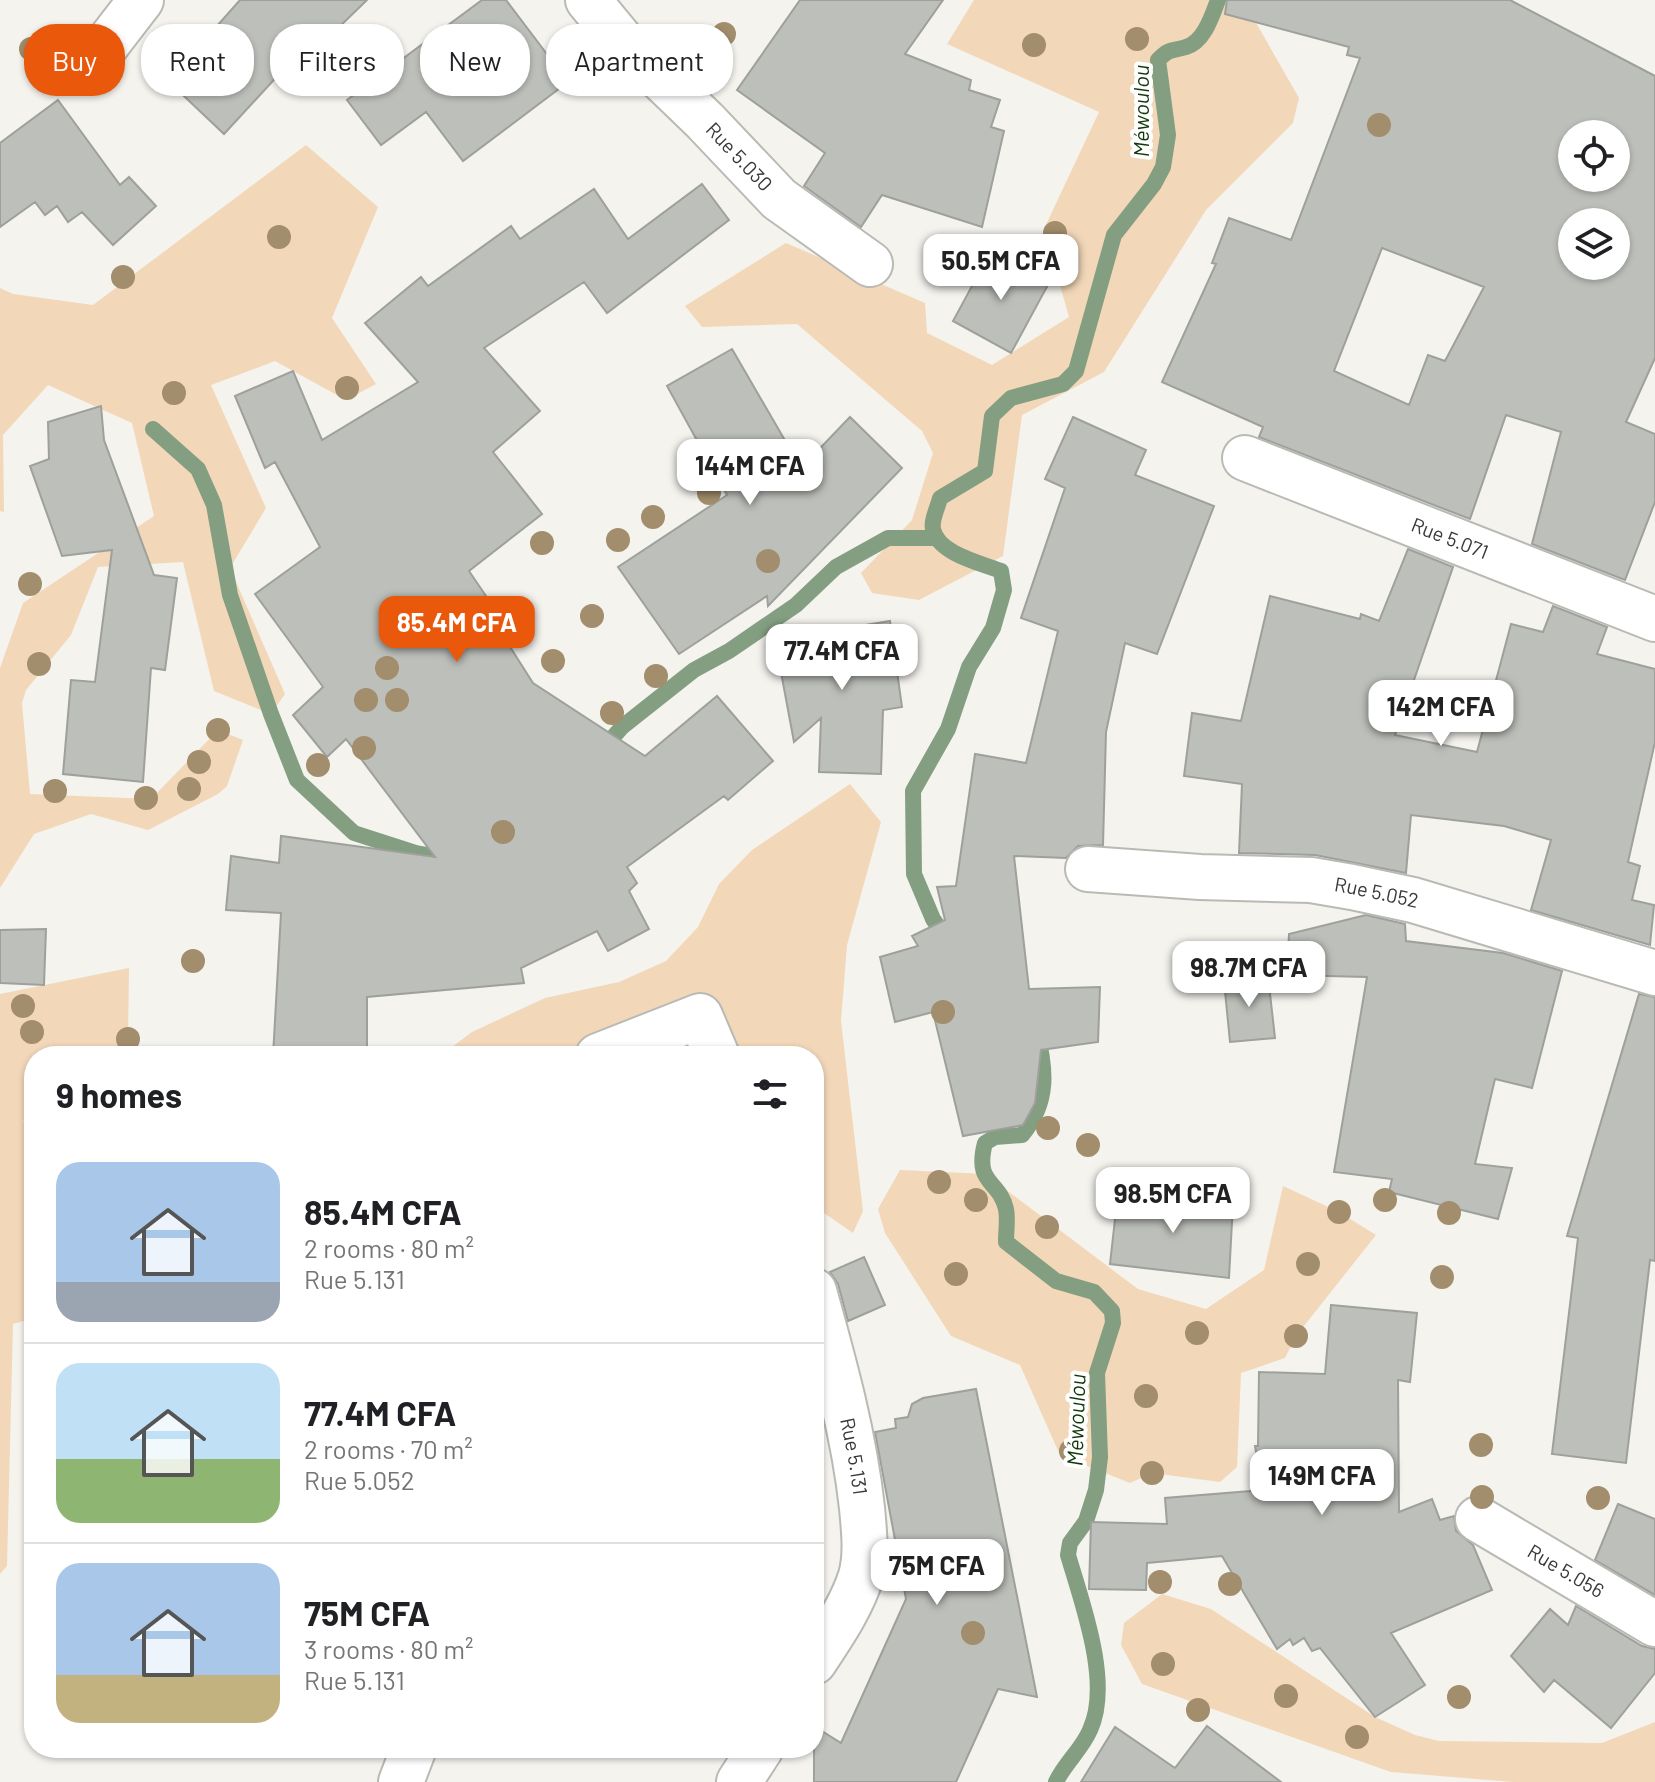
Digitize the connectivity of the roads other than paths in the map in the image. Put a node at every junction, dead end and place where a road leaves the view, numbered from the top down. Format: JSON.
{"nodes":[{"id":1,"x":141,"y":0,"type":"edge"},
{"id":2,"x":588,"y":0,"type":"edge"},
{"id":3,"x":123,"y":24,"type":"edge"},
{"id":4,"x":870,"y":264,"type":"dead end"},
{"id":5,"x":1245,"y":458,"type":"dead end"},
{"id":6,"x":1655,"y":619,"type":"edge"},
{"id":7,"x":1088,"y":869,"type":"dead end"},
{"id":8,"x":1655,"y":973,"type":"edge"},
{"id":9,"x":624,"y":1046,"type":"edge"},
{"id":10,"x":713,"y":1046,"type":"edge"},
{"id":11,"x":824,"y":1331,"type":"edge"},
{"id":12,"x":1478,"y":1519,"type":"dead end"},
{"id":13,"x":1655,"y":1624,"type":"edge"},
{"id":14,"x":824,"y":1646,"type":"edge"},
{"id":15,"x":410,"y":1758,"type":"edge"},
{"id":16,"x":755,"y":1758,"type":"edge"},
{"id":17,"x":401,"y":1782,"type":"edge"},
{"id":18,"x":739,"y":1782,"type":"edge"}],
"edges":[{"from":1,"to":3,"type":"street"},
{"from":2,"to":4,"type":"street","name":"Rue 5.030"},
{"from":5,"to":6,"type":"street","name":"Rue 5.071"},
{"from":7,"to":8,"type":"street","name":"Rue 5.052"},
{"from":9,"to":10,"type":"street"},
{"from":11,"to":14,"type":"street","name":"Rue 5.131"},
{"from":12,"to":13,"type":"street","name":"Rue 5.056"},
{"from":15,"to":17,"type":"street"},
{"from":16,"to":18,"type":"street"}]}
